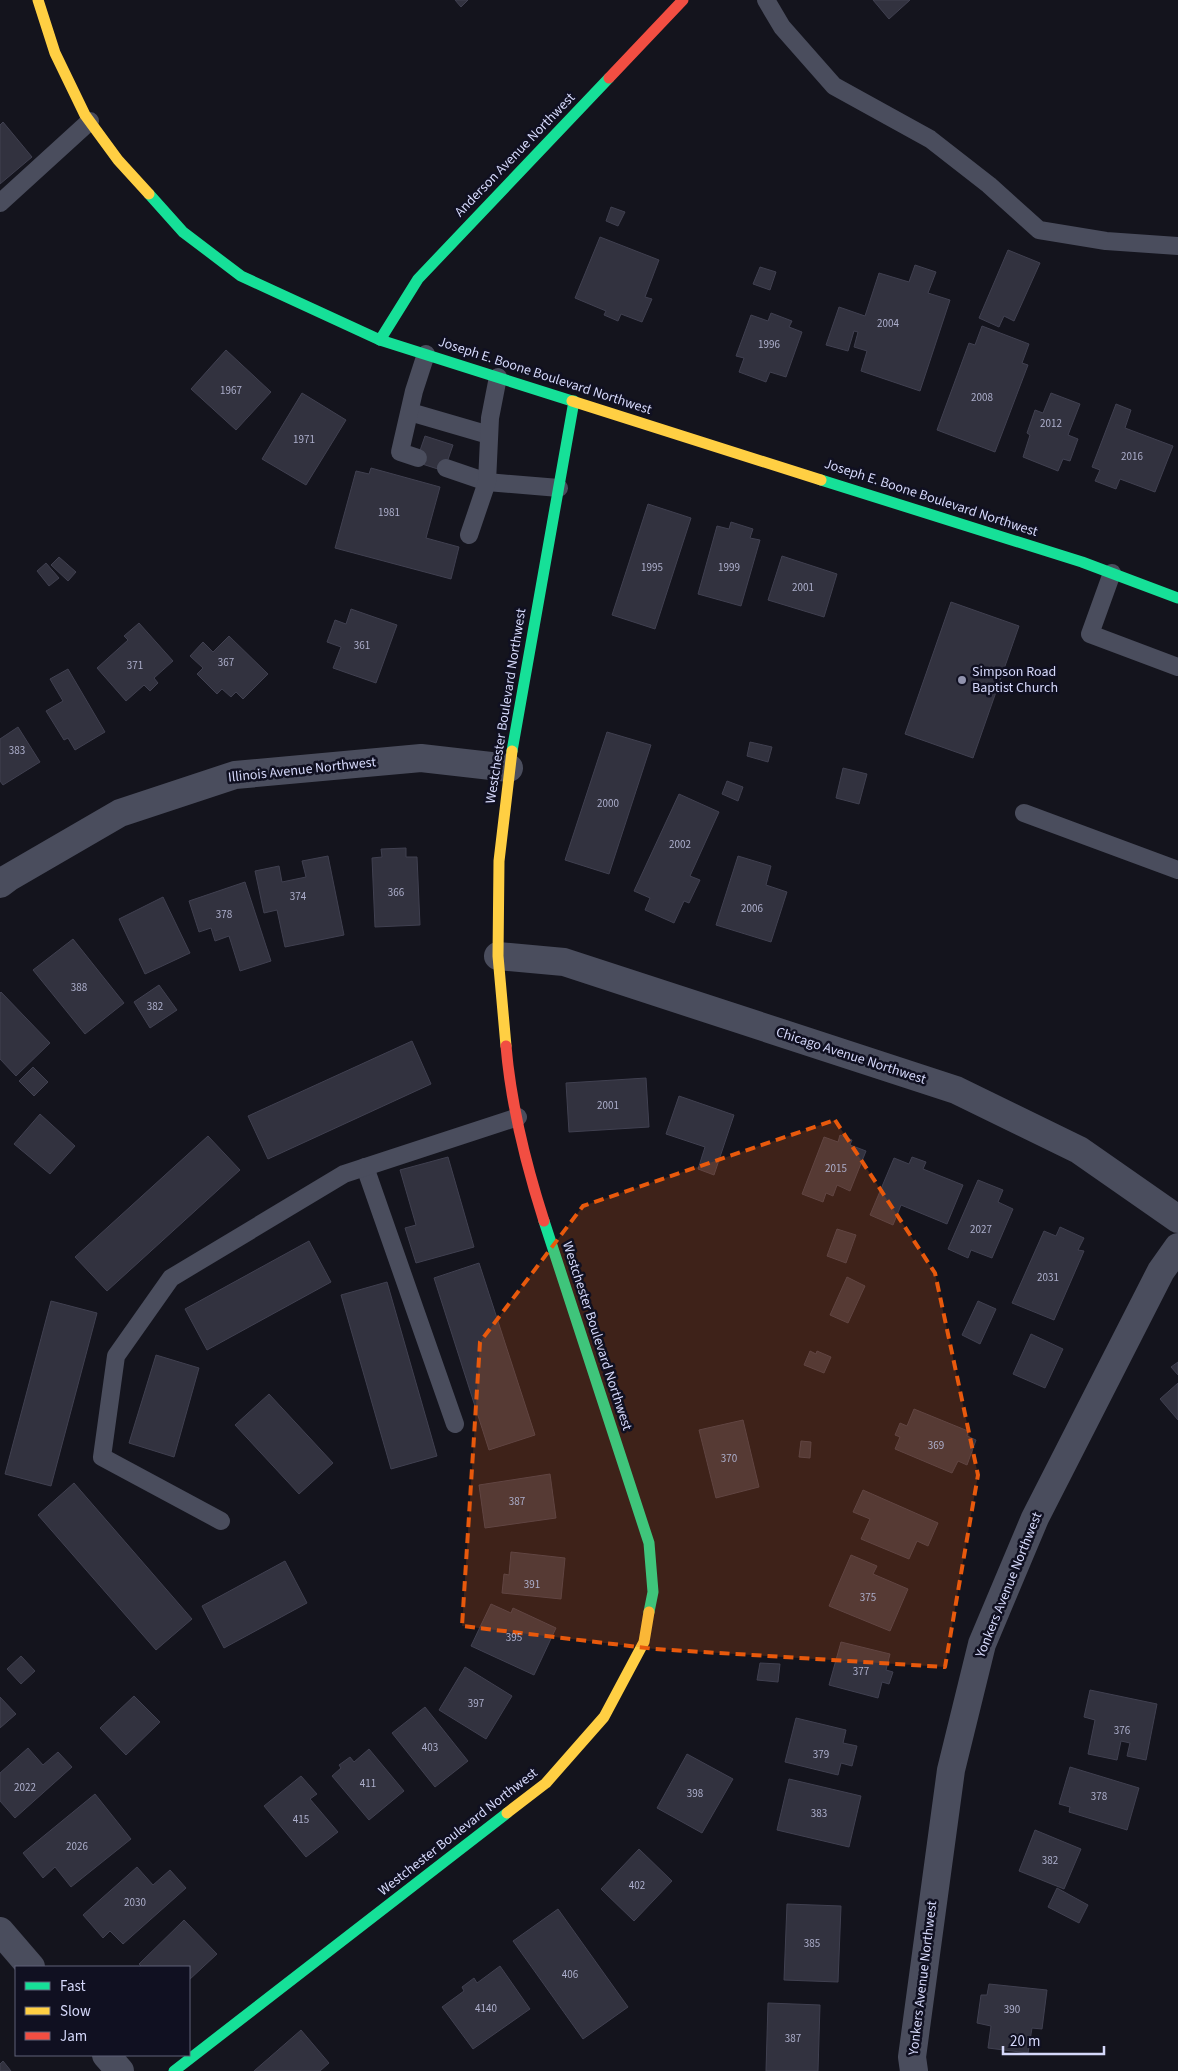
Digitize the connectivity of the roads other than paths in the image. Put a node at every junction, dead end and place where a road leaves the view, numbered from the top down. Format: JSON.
{"nodes":[{"id":1,"x":38,"y":0,"type":"edge"},
{"id":2,"x":684,"y":0,"type":"edge"},
{"id":3,"x":766,"y":0,"type":"edge"},
{"id":4,"x":90,"y":121,"type":"junction"},
{"id":5,"x":0,"y":203,"type":"edge"},
{"id":6,"x":1178,"y":246,"type":"edge"},
{"id":7,"x":380,"y":340,"type":"junction"},
{"id":8,"x":426,"y":354,"type":"junction"},
{"id":9,"x":498,"y":377,"type":"junction"},
{"id":10,"x":574,"y":401,"type":"junction"},
{"id":11,"x":410,"y":412,"type":"junction"},
{"id":12,"x":489,"y":435,"type":"junction"},
{"id":13,"x":418,"y":458,"type":"dead end"},
{"id":14,"x":446,"y":468,"type":"dead end"},
{"id":15,"x":487,"y":482,"type":"junction"},
{"id":16,"x":559,"y":488,"type":"junction"},
{"id":17,"x":469,"y":535,"type":"dead end"},
{"id":18,"x":1112,"y":573,"type":"junction"},
{"id":19,"x":1178,"y":598,"type":"edge"},
{"id":20,"x":1178,"y":667,"type":"edge"},
{"id":21,"x":509,"y":768,"type":"junction"},
{"id":22,"x":1024,"y":813,"type":"dead end"},
{"id":23,"x":1178,"y":870,"type":"edge"},
{"id":24,"x":2,"y":877,"type":"edge"},
{"id":25,"x":498,"y":956,"type":"junction"},
{"id":26,"x":518,"y":1117,"type":"junction"},
{"id":27,"x":366,"y":1168,"type":"junction"},
{"id":28,"x":1178,"y":1219,"type":"edge"},
{"id":29,"x":1178,"y":1247,"type":"edge"},
{"id":30,"x":455,"y":1424,"type":"dead end"},
{"id":31,"x":221,"y":1521,"type":"dead end"},
{"id":32,"x":0,"y":1931,"type":"edge"},
{"id":33,"x":30,"y":1966,"type":"edge"},
{"id":34,"x":107,"y":2056,"type":"edge"},
{"id":35,"x":120,"y":2071,"type":"edge"},
{"id":36,"x":174,"y":2071,"type":"edge"},
{"id":37,"x":914,"y":2071,"type":"edge"}],
"edges":[{"from":1,"to":4,"type":"street","name":"Joseph E. Boone Boulevard Northwest"},
{"from":2,"to":7,"type":"street","name":"Anderson Avenue Northwest"},
{"from":3,"to":6,"type":"lane"},
{"from":4,"to":5,"type":"lane"},
{"from":4,"to":7,"type":"street","name":"Joseph E. Boone Boulevard Northwest"},
{"from":7,"to":8,"type":"street","name":"Joseph E. Boone Boulevard Northwest"},
{"from":8,"to":9,"type":"street","name":"Joseph E. Boone Boulevard Northwest"},
{"from":8,"to":11,"type":"lane"},
{"from":9,"to":10,"type":"street","name":"Joseph E. Boone Boulevard Northwest"},
{"from":9,"to":12,"type":"lane"},
{"from":10,"to":16,"type":"street","name":"Westchester Boulevard Northwest"},
{"from":10,"to":18,"type":"street","name":"Joseph E. Boone Boulevard Northwest"},
{"from":11,"to":12,"type":"lane"},
{"from":11,"to":13,"type":"lane"},
{"from":12,"to":15,"type":"lane"},
{"from":14,"to":15,"type":"lane"},
{"from":15,"to":16,"type":"lane"},
{"from":15,"to":17,"type":"lane"},
{"from":16,"to":21,"type":"street","name":"Westchester Boulevard Northwest"},
{"from":18,"to":19,"type":"street","name":"Joseph E. Boone Boulevard Northwest"},
{"from":18,"to":20,"type":"lane"},
{"from":21,"to":24,"type":"street","name":"Illinois Avenue Northwest"},
{"from":21,"to":25,"type":"street","name":"Westchester Boulevard Northwest"},
{"from":22,"to":23,"type":"lane"},
{"from":25,"to":26,"type":"street","name":"Westchester Boulevard Northwest"},
{"from":25,"to":28,"type":"street","name":"Chicago Avenue Northwest"},
{"from":26,"to":27,"type":"lane"},
{"from":26,"to":36,"type":"street","name":"Westchester Boulevard Northwest"},
{"from":27,"to":30,"type":"lane"},
{"from":27,"to":31,"type":"lane"},
{"from":29,"to":37,"type":"street","name":"Yonkers Avenue Northwest"},
{"from":32,"to":33,"type":"street"},
{"from":34,"to":35,"type":"street"}]}
